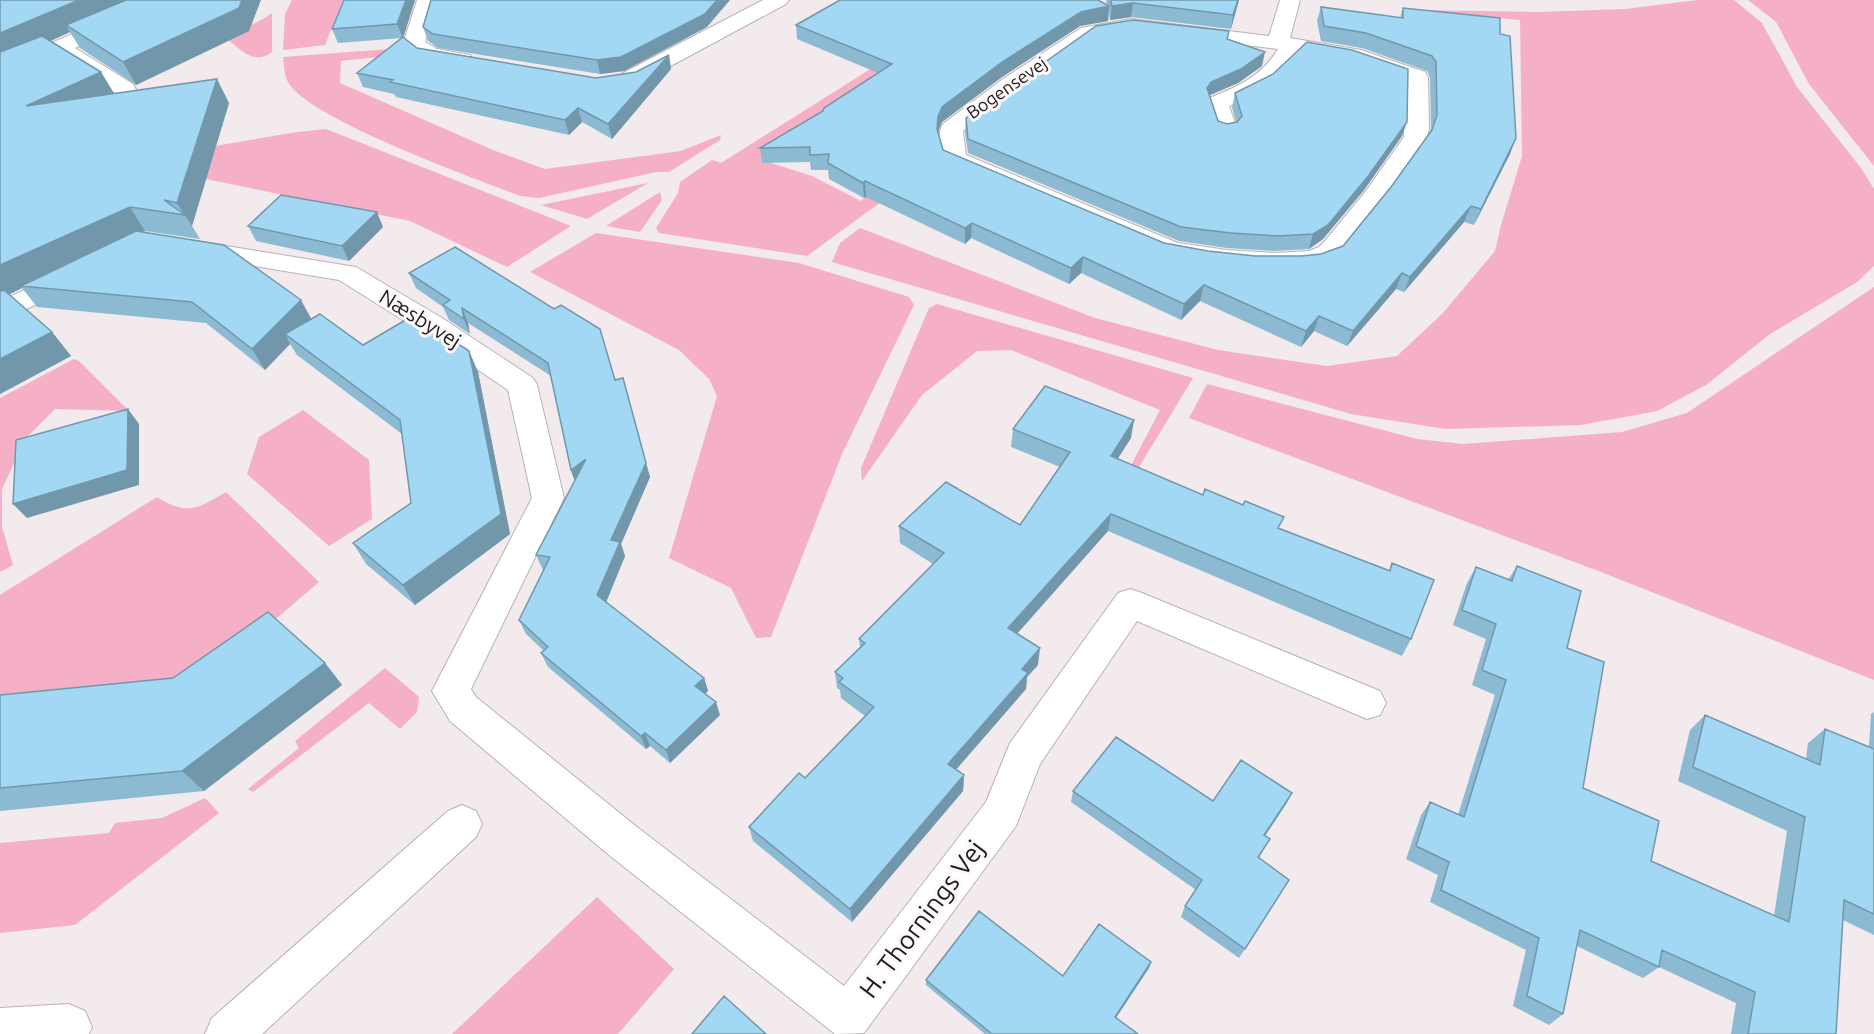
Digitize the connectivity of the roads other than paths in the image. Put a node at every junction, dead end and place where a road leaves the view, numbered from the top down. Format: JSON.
{"nodes":[{"id":1,"x":168,"y":0,"type":"edge"},
{"id":2,"x":427,"y":0,"type":"edge"},
{"id":3,"x":779,"y":0,"type":"edge"},
{"id":4,"x":1290,"y":0,"type":"edge"},
{"id":5,"x":1284,"y":44,"type":"junction"},
{"id":6,"x":58,"y":47,"type":"junction"},
{"id":7,"x":487,"y":65,"type":"edge"},
{"id":8,"x":0,"y":73,"type":"edge"},
{"id":9,"x":610,"y":82,"type":"edge"},
{"id":10,"x":125,"y":89,"type":"edge"},
{"id":11,"x":1225,"y":129,"type":"edge"},
{"id":12,"x":169,"y":245,"type":"edge"},
{"id":13,"x":96,"y":266,"type":"edge"},
{"id":14,"x":0,"y":312,"type":"edge"},
{"id":15,"x":451,"y":691,"type":"joint"},
{"id":16,"x":1367,"y":703,"type":"dead end"},
{"id":17,"x":462,"y":824,"type":"dead end"},
{"id":18,"x":0,"y":1031,"type":"edge"},
{"id":19,"x":66,"y":1034,"type":"edge"},
{"id":20,"x":228,"y":1034,"type":"edge"}],
"edges":[{"from":1,"to":6,"type":"street"},
{"from":2,"to":7,"type":"street"},
{"from":3,"to":9,"type":"street"},
{"from":4,"to":5,"type":"street"},
{"from":5,"to":5,"type":"street","name":"Bogensevej"},
{"from":5,"to":11,"type":"street"},
{"from":6,"to":8,"type":"street"},
{"from":6,"to":10,"type":"street"},
{"from":12,"to":15,"type":"street","name":"Næsbyvej"},
{"from":13,"to":14,"type":"street"},
{"from":15,"to":16,"type":"street","name":"H. Thornings Vej"},
{"from":17,"to":20,"type":"street"},
{"from":18,"to":19,"type":"street"}]}
